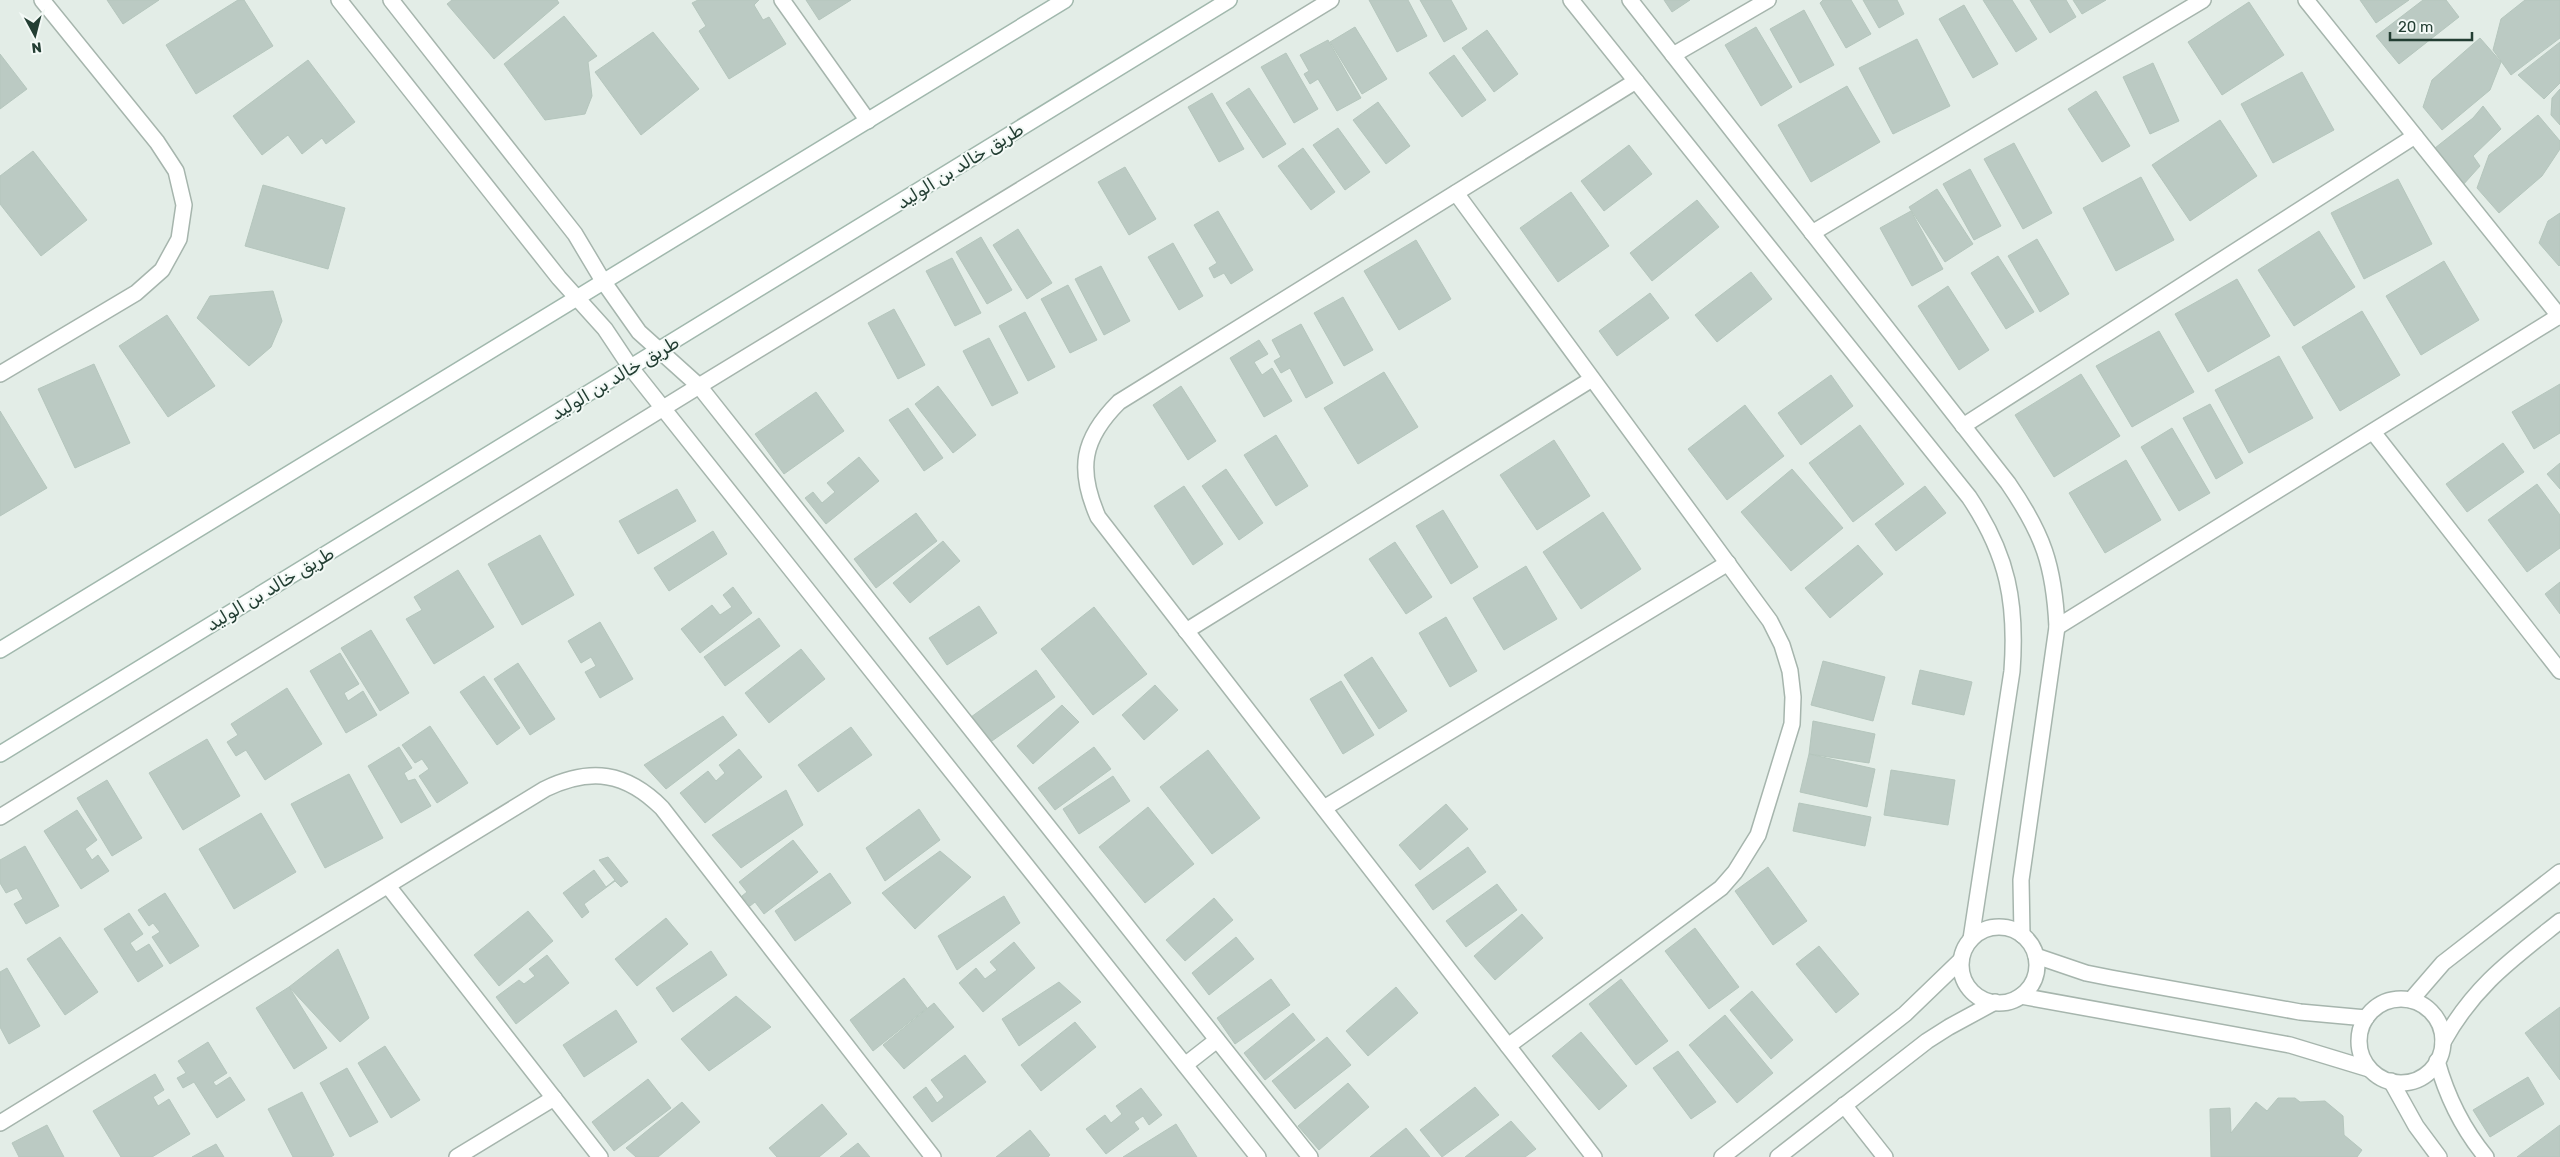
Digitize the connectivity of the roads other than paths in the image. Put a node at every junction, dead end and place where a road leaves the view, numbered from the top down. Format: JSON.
{"nodes":[{"id":1,"x":42,"y":0,"type":"edge"},
{"id":2,"x":339,"y":0,"type":"edge"},
{"id":3,"x":391,"y":0,"type":"edge"},
{"id":4,"x":782,"y":0,"type":"edge"},
{"id":5,"x":1065,"y":0,"type":"edge"},
{"id":6,"x":1230,"y":0,"type":"edge"},
{"id":7,"x":1331,"y":0,"type":"edge"},
{"id":8,"x":1571,"y":0,"type":"edge"},
{"id":9,"x":1630,"y":0,"type":"edge"},
{"id":10,"x":1768,"y":0,"type":"edge"},
{"id":11,"x":2203,"y":0,"type":"edge"},
{"id":12,"x":2306,"y":0,"type":"edge"},
{"id":13,"x":1673,"y":56,"type":"junction"},
{"id":14,"x":1636,"y":81,"type":"junction"},
{"id":15,"x":868,"y":121,"type":"junction"},
{"id":16,"x":2415,"y":136,"type":"junction"},
{"id":17,"x":1456,"y":193,"type":"junction"},
{"id":18,"x":1812,"y":233,"type":"junction"},
{"id":19,"x":603,"y":281,"type":"junction"},
{"id":20,"x":576,"y":299,"type":"junction"},
{"id":21,"x":2560,"y":316,"type":"edge"},
{"id":22,"x":659,"y":351,"type":"junction"},
{"id":23,"x":631,"y":368,"type":"junction"},
{"id":24,"x":0,"y":374,"type":"edge"},
{"id":25,"x":1592,"y":379,"type":"junction"},
{"id":26,"x":699,"y":386,"type":"junction"},
{"id":27,"x":662,"y":408,"type":"junction"},
{"id":28,"x":1963,"y":426,"type":"junction"},
{"id":29,"x":2373,"y":432,"type":"junction"},
{"id":30,"x":1728,"y":564,"type":"junction"},
{"id":31,"x":2058,"y":627,"type":"junction"},
{"id":32,"x":1186,"y":631,"type":"junction"},
{"id":33,"x":0,"y":650,"type":"edge"},
{"id":34,"x":2560,"y":670,"type":"edge"},
{"id":35,"x":0,"y":754,"type":"edge"},
{"id":36,"x":1324,"y":808,"type":"junction"},
{"id":37,"x":0,"y":816,"type":"edge"},
{"id":38,"x":2560,"y":872,"type":"edge"},
{"id":39,"x":388,"y":886,"type":"junction"},
{"id":40,"x":2560,"y":921,"type":"edge"},
{"id":41,"x":2022,"y":935,"type":"junction"},
{"id":42,"x":1971,"y":939,"type":"junction"},
{"id":43,"x":2036,"y":956,"type":"junction"},
{"id":44,"x":1961,"y":960,"type":"junction"},
{"id":45,"x":2021,"y":996,"type":"junction"},
{"id":46,"x":2411,"y":1000,"type":"junction"},
{"id":47,"x":1996,"y":1002,"type":"junction"},
{"id":48,"x":2366,"y":1018,"type":"junction"},
{"id":49,"x":1217,"y":1040,"type":"junction"},
{"id":50,"x":2443,"y":1042,"type":"junction"},
{"id":51,"x":1508,"y":1046,"type":"junction"},
{"id":52,"x":2437,"y":1061,"type":"junction"},
{"id":53,"x":1185,"y":1065,"type":"junction"},
{"id":54,"x":2369,"y":1069,"type":"junction"},
{"id":55,"x":2390,"y":1081,"type":"junction"},
{"id":56,"x":554,"y":1098,"type":"junction"},
{"id":57,"x":1844,"y":1105,"type":"junction"},
{"id":58,"x":0,"y":1123,"type":"edge"},
{"id":59,"x":457,"y":1157,"type":"edge"},
{"id":60,"x":600,"y":1157,"type":"edge"},
{"id":61,"x":933,"y":1157,"type":"edge"},
{"id":62,"x":1258,"y":1157,"type":"edge"},
{"id":63,"x":1310,"y":1157,"type":"edge"},
{"id":64,"x":1594,"y":1157,"type":"edge"},
{"id":65,"x":1722,"y":1157,"type":"edge"},
{"id":66,"x":1778,"y":1157,"type":"edge"},
{"id":67,"x":1885,"y":1157,"type":"edge"},
{"id":68,"x":2439,"y":1157,"type":"edge"},
{"id":69,"x":2486,"y":1157,"type":"edge"}],
"edges":[{"from":1,"to":24,"type":"street"},
{"from":2,"to":20,"type":"street"},
{"from":3,"to":19,"type":"street"},
{"from":4,"to":15,"type":"street"},
{"from":5,"to":15,"type":"street"},
{"from":6,"to":22,"type":"street","name":"طريق خالد بن الوليد"},
{"from":7,"to":26,"type":"street"},
{"from":8,"to":14,"type":"street"},
{"from":9,"to":13,"type":"street"},
{"from":10,"to":13,"type":"street"},
{"from":11,"to":18,"type":"street"},
{"from":12,"to":16,"type":"street"},
{"from":13,"to":18,"type":"street"},
{"from":14,"to":17,"type":"street"},
{"from":14,"to":42,"type":"street"},
{"from":15,"to":19,"type":"street"},
{"from":16,"to":21,"type":"street"},
{"from":16,"to":28,"type":"street"},
{"from":17,"to":25,"type":"street"},
{"from":17,"to":32,"type":"street"},
{"from":18,"to":28,"type":"street"},
{"from":19,"to":20,"type":"street"},
{"from":19,"to":22,"type":"street"},
{"from":20,"to":23,"type":"street"},
{"from":20,"to":33,"type":"street"},
{"from":21,"to":29,"type":"street"},
{"from":22,"to":23,"type":"street","name":"طريق خالد بن الوليد"},
{"from":22,"to":26,"type":"street"},
{"from":23,"to":27,"type":"street"},
{"from":23,"to":35,"type":"street","name":"طريق خالد بن الوليد"},
{"from":25,"to":30,"type":"street"},
{"from":25,"to":32,"type":"street"},
{"from":26,"to":27,"type":"street"},
{"from":26,"to":49,"type":"street"},
{"from":27,"to":37,"type":"street"},
{"from":27,"to":53,"type":"street"},
{"from":28,"to":31,"type":"street"},
{"from":29,"to":31,"type":"street"},
{"from":29,"to":34,"type":"street"},
{"from":30,"to":36,"type":"street"},
{"from":30,"to":51,"type":"street"},
{"from":31,"to":41,"type":"street"},
{"from":32,"to":36,"type":"street"},
{"from":36,"to":51,"type":"street"},
{"from":38,"to":46,"type":"street"},
{"from":39,"to":56,"type":"street"},
{"from":39,"to":58,"type":"street"},
{"from":39,"to":61,"type":"street"},
{"from":40,"to":50,"type":"street"},
{"from":41,"to":42,"type":"street"},
{"from":41,"to":43,"type":"street"},
{"from":42,"to":44,"type":"street"},
{"from":43,"to":45,"type":"street"},
{"from":43,"to":48,"type":"street"},
{"from":44,"to":47,"type":"street"},
{"from":44,"to":65,"type":"street"},
{"from":45,"to":47,"type":"street"},
{"from":45,"to":54,"type":"street"},
{"from":46,"to":48,"type":"street"},
{"from":46,"to":50,"type":"street"},
{"from":47,"to":57,"type":"street"},
{"from":48,"to":54,"type":"street"},
{"from":49,"to":53,"type":"street"},
{"from":49,"to":63,"type":"street"},
{"from":50,"to":52,"type":"street"},
{"from":51,"to":64,"type":"street"},
{"from":52,"to":55,"type":"street"},
{"from":52,"to":69,"type":"street"},
{"from":53,"to":62,"type":"street"},
{"from":54,"to":55,"type":"street"},
{"from":55,"to":68,"type":"street"},
{"from":56,"to":59,"type":"street"},
{"from":56,"to":60,"type":"street"},
{"from":57,"to":66,"type":"street"},
{"from":57,"to":67,"type":"street"}]}
